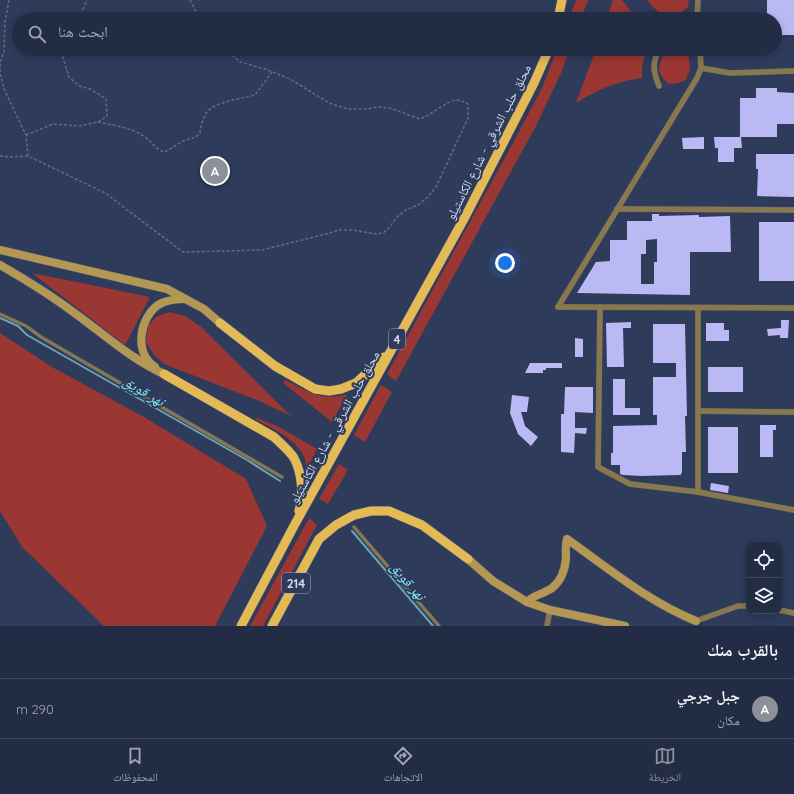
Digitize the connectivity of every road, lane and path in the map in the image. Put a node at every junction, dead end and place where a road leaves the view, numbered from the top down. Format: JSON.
{"nodes":[{"id":1,"x":9,"y":0,"type":"edge"},
{"id":2,"x":87,"y":0,"type":"edge"},
{"id":3,"x":190,"y":0,"type":"edge"},
{"id":4,"x":562,"y":0,"type":"edge"},
{"id":5,"x":698,"y":0,"type":"edge"},
{"id":6,"x":82,"y":12,"type":"edge"},
{"id":7,"x":196,"y":12,"type":"edge"},
{"id":8,"x":559,"y":12,"type":"edge"},
{"id":9,"x":697,"y":12,"type":"edge"},
{"id":10,"x":62,"y":56,"type":"edge"},
{"id":11,"x":233,"y":56,"type":"edge"},
{"id":12,"x":546,"y":56,"type":"edge"},
{"id":13,"x":656,"y":56,"type":"edge"},
{"id":14,"x":700,"y":56,"type":"edge"},
{"id":15,"x":701,"y":68,"type":"junction"},
{"id":16,"x":794,"y":71,"type":"edge"},
{"id":17,"x":272,"y":72,"type":"junction"},
{"id":18,"x":659,"y":86,"type":"dead end"},
{"id":19,"x":98,"y":122,"type":"junction"},
{"id":20,"x":26,"y":135,"type":"junction"},
{"id":21,"x":0,"y":156,"type":"edge"},
{"id":22,"x":28,"y":156,"type":"junction"},
{"id":23,"x":617,"y":209,"type":"junction"},
{"id":24,"x":794,"y":210,"type":"edge"},
{"id":25,"x":0,"y":250,"type":"edge"},
{"id":26,"x":0,"y":266,"type":"edge"},
{"id":27,"x":186,"y":299,"type":"junction"},
{"id":28,"x":600,"y":307,"type":"junction"},
{"id":29,"x":698,"y":308,"type":"junction"},
{"id":30,"x":794,"y":308,"type":"edge"},
{"id":31,"x":0,"y":314,"type":"edge"},
{"id":32,"x":220,"y":323,"type":"joint"},
{"id":33,"x":391,"y":351,"type":"junction"},
{"id":34,"x":164,"y":374,"type":"junction"},
{"id":35,"x":698,"y":411,"type":"junction"},
{"id":36,"x":794,"y":412,"type":"edge"},
{"id":37,"x":282,"y":477,"type":"dead end"},
{"id":38,"x":698,"y":492,"type":"junction"},
{"id":39,"x":794,"y":510,"type":"edge"},
{"id":40,"x":295,"y":524,"type":"junction"},
{"id":41,"x":354,"y":527,"type":"dead end"},
{"id":42,"x":468,"y":559,"type":"joint"},
{"id":43,"x":527,"y":602,"type":"junction"},
{"id":44,"x":746,"y":606,"type":"edge"},
{"id":45,"x":550,"y":610,"type":"junction"},
{"id":46,"x":782,"y":611,"type":"edge"},
{"id":47,"x":794,"y":613,"type":"edge"},
{"id":48,"x":696,"y":621,"type":"joint"},
{"id":49,"x":241,"y":626,"type":"edge"},
{"id":50,"x":272,"y":626,"type":"edge"},
{"id":51,"x":438,"y":626,"type":"edge"},
{"id":52,"x":547,"y":626,"type":"edge"},
{"id":53,"x":625,"y":626,"type":"edge"}],
"edges":[{"from":1,"to":20,"type":"path"},
{"from":2,"to":6,"type":"path"},
{"from":3,"to":7,"type":"path"},
{"from":4,"to":8,"type":"highway"},
{"from":5,"to":9,"type":"street"},
{"from":10,"to":19,"type":"path"},
{"from":11,"to":17,"type":"path"},
{"from":12,"to":33,"type":"highway","name":"محلق حلب الشرقي - شارع الكاستيلو","number":"4"},
{"from":13,"to":18,"type":"street"},
{"from":14,"to":15,"type":"street"},
{"from":15,"to":16,"type":"street"},
{"from":15,"to":23,"type":"street"},
{"from":17,"to":19,"type":"path"},
{"from":17,"to":22,"type":"path"},
{"from":19,"to":20,"type":"path"},
{"from":20,"to":22,"type":"path"},
{"from":21,"to":22,"type":"path"},
{"from":23,"to":24,"type":"street"},
{"from":23,"to":28,"type":"street"},
{"from":25,"to":27,"type":"main road"},
{"from":26,"to":34,"type":"main road"},
{"from":27,"to":32,"type":"main road"},
{"from":27,"to":34,"type":"main road"},
{"from":28,"to":29,"type":"street"},
{"from":28,"to":38,"type":"street"},
{"from":29,"to":30,"type":"street"},
{"from":29,"to":35,"type":"street"},
{"from":31,"to":37,"type":"lane"},
{"from":32,"to":33,"type":"highway"},
{"from":33,"to":40,"type":"highway","name":"محلق حلب الشرقي - شارع الكاستيلو","number":"4"},
{"from":34,"to":40,"type":"highway"},
{"from":35,"to":36,"type":"street"},
{"from":35,"to":38,"type":"street"},
{"from":38,"to":39,"type":"street"},
{"from":40,"to":49,"type":"highway","name":"محلق حلب الشرقي - شارع الكاستيلو","number":"4"},
{"from":41,"to":51,"type":"lane"},
{"from":42,"to":43,"type":"main road"},
{"from":42,"to":50,"type":"highway","number":"214"},
{"from":43,"to":45,"type":"main road"},
{"from":43,"to":48,"type":"main road"},
{"from":44,"to":48,"type":"street"},
{"from":45,"to":52,"type":"street"},
{"from":45,"to":53,"type":"main road"},
{"from":46,"to":47,"type":"street"}]}
